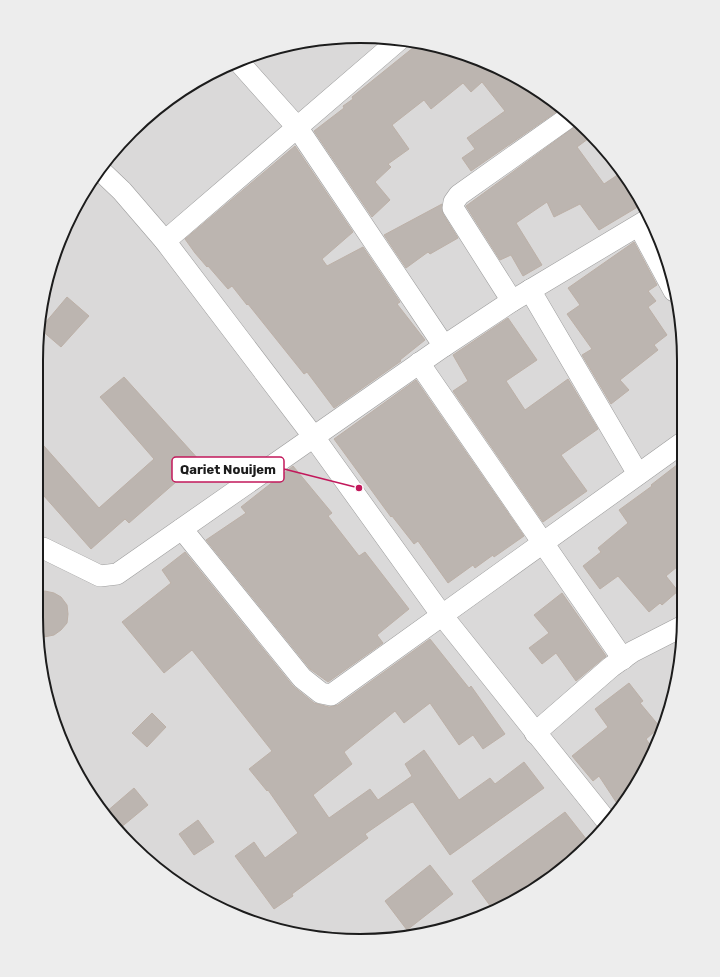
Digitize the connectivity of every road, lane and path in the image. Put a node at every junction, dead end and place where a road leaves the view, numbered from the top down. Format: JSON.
{"nodes":[{"id":1,"x":393,"y":45,"type":"edge"},
{"id":2,"x":242,"y":66,"type":"edge"},
{"id":3,"x":566,"y":120,"type":"edge"},
{"id":4,"x":297,"y":127,"type":"junction"},
{"id":5,"x":104,"y":174,"type":"edge"},
{"id":6,"x":644,"y":222,"type":"edge"},
{"id":7,"x":165,"y":241,"type":"junction"},
{"id":8,"x":661,"y":261,"type":"edge"},
{"id":9,"x":530,"y":290,"type":"junction"},
{"id":10,"x":512,"y":301,"type":"junction"},
{"id":11,"x":444,"y":346,"type":"junction"},
{"id":12,"x":419,"y":363,"type":"junction"},
{"id":13,"x":313,"y":436,"type":"junction"},
{"id":14,"x":677,"y":447,"type":"edge"},
{"id":15,"x":638,"y":474,"type":"junction"},
{"id":16,"x":182,"y":529,"type":"junction"},
{"id":17,"x":542,"y":542,"type":"junction"},
{"id":18,"x":43,"y":548,"type":"edge"},
{"id":19,"x":441,"y":614,"type":"junction"},
{"id":20,"x":676,"y":630,"type":"edge"},
{"id":21,"x":623,"y":659,"type":"junction"},
{"id":22,"x":535,"y":733,"type":"junction"},
{"id":23,"x":604,"y":818,"type":"edge"}],
"edges":[{"from":1,"to":4,"type":"street"},
{"from":2,"to":4,"type":"street"},
{"from":3,"to":10,"type":"street"},
{"from":4,"to":7,"type":"street"},
{"from":4,"to":11,"type":"street"},
{"from":5,"to":7,"type":"street"},
{"from":6,"to":8,"type":"street"},
{"from":6,"to":9,"type":"street"},
{"from":7,"to":13,"type":"street"},
{"from":9,"to":10,"type":"street"},
{"from":9,"to":15,"type":"street"},
{"from":10,"to":11,"type":"street"},
{"from":11,"to":12,"type":"street"},
{"from":12,"to":13,"type":"street"},
{"from":12,"to":17,"type":"street"},
{"from":13,"to":16,"type":"street"},
{"from":13,"to":19,"type":"street"},
{"from":14,"to":15,"type":"street"},
{"from":15,"to":17,"type":"street"},
{"from":16,"to":18,"type":"street"},
{"from":16,"to":19,"type":"street"},
{"from":17,"to":19,"type":"street"},
{"from":17,"to":21,"type":"street"},
{"from":19,"to":22,"type":"street"},
{"from":20,"to":21,"type":"street"},
{"from":21,"to":22,"type":"street"},
{"from":22,"to":23,"type":"street"}]}
